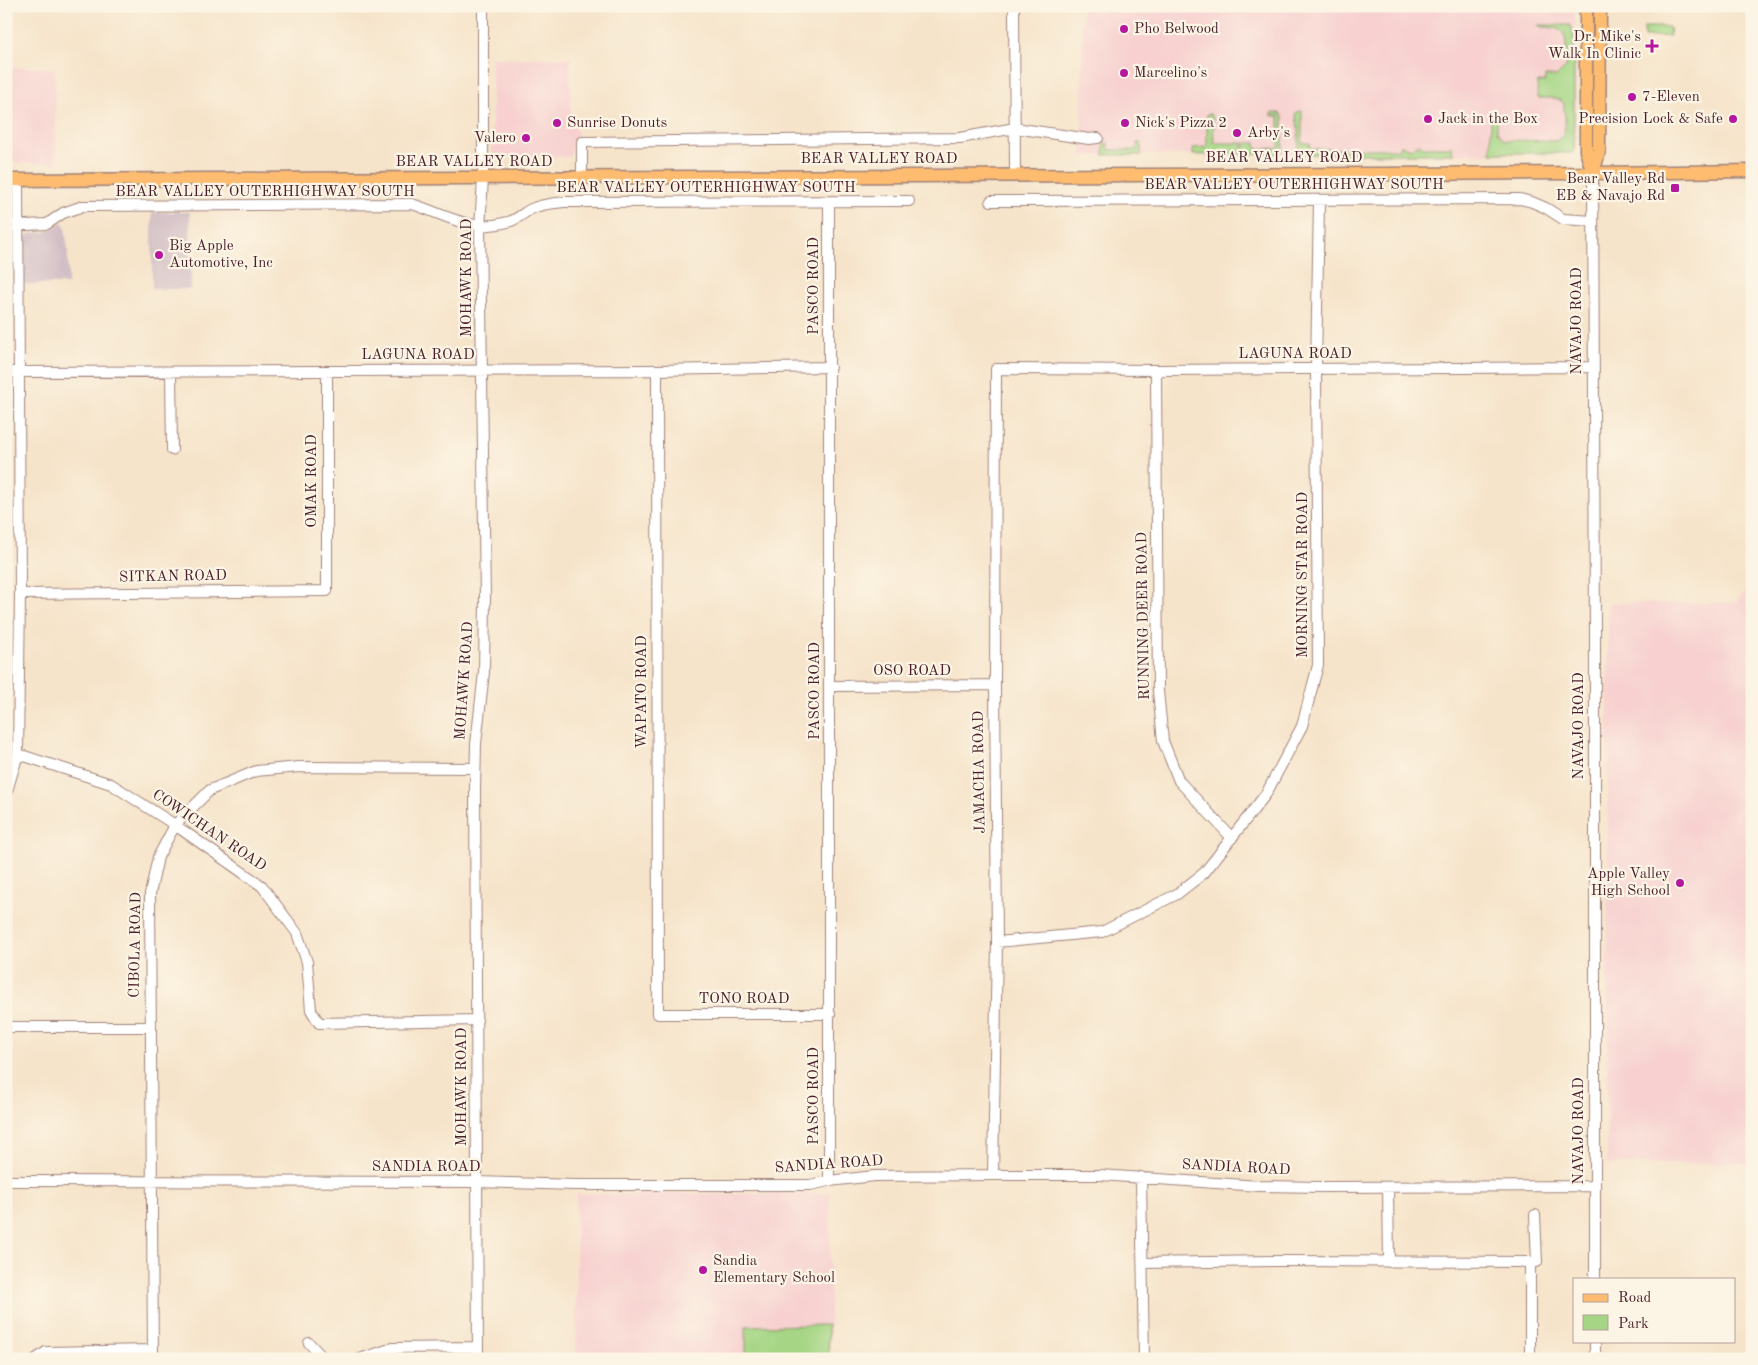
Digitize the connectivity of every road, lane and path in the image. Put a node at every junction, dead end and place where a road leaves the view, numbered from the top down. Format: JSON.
{"nodes":[{"id":1,"x":483,"y":6,"type":"edge"},
{"id":2,"x":1014,"y":6,"type":"edge"},
{"id":3,"x":1586,"y":6,"type":"edge"},
{"id":4,"x":1600,"y":6,"type":"edge"},
{"id":5,"x":1015,"y":128,"type":"junction"},
{"id":6,"x":1098,"y":138,"type":"dead end"},
{"id":7,"x":1752,"y":171,"type":"edge"},
{"id":8,"x":1593,"y":173,"type":"junction"},
{"id":9,"x":1015,"y":175,"type":"junction"},
{"id":10,"x":582,"y":177,"type":"junction"},
{"id":11,"x":483,"y":178,"type":"junction"},
{"id":12,"x":12,"y":180,"type":"edge"},
{"id":13,"x":909,"y":201,"type":"dead end"},
{"id":14,"x":991,"y":201,"type":"dead end"},
{"id":15,"x":1319,"y":201,"type":"junction"},
{"id":16,"x":829,"y":202,"type":"junction"},
{"id":17,"x":1593,"y":221,"type":"junction"},
{"id":18,"x":6,"y":226,"type":"edge"},
{"id":19,"x":18,"y":226,"type":"junction"},
{"id":20,"x":480,"y":227,"type":"junction"},
{"id":21,"x":830,"y":367,"type":"junction"},
{"id":22,"x":1594,"y":367,"type":"junction"},
{"id":23,"x":996,"y":369,"type":"joint"},
{"id":24,"x":1316,"y":369,"type":"junction"},
{"id":25,"x":482,"y":370,"type":"junction"},
{"id":26,"x":657,"y":370,"type":"junction"},
{"id":27,"x":1156,"y":370,"type":"junction"},
{"id":28,"x":327,"y":371,"type":"junction"},
{"id":29,"x":6,"y":372,"type":"edge"},
{"id":30,"x":18,"y":372,"type":"junction"},
{"id":31,"x":171,"y":372,"type":"junction"},
{"id":32,"x":172,"y":450,"type":"dead end"},
{"id":33,"x":327,"y":591,"type":"joint"},
{"id":34,"x":20,"y":594,"type":"junction"},
{"id":35,"x":994,"y":685,"type":"junction"},
{"id":36,"x":830,"y":686,"type":"junction"},
{"id":37,"x":18,"y":754,"type":"junction"},
{"id":38,"x":475,"y":768,"type":"junction"},
{"id":39,"x":6,"y":794,"type":"edge"},
{"id":40,"x":175,"y":825,"type":"junction"},
{"id":41,"x":1232,"y":838,"type":"junction"},
{"id":42,"x":997,"y":942,"type":"junction"},
{"id":43,"x":658,"y":1014,"type":"joint"},
{"id":44,"x":830,"y":1014,"type":"junction"},
{"id":45,"x":477,"y":1020,"type":"junction"},
{"id":46,"x":6,"y":1027,"type":"edge"},
{"id":47,"x":150,"y":1027,"type":"junction"},
{"id":48,"x":993,"y":1174,"type":"junction"},
{"id":49,"x":1141,"y":1177,"type":"junction"},
{"id":50,"x":829,"y":1180,"type":"junction"},
{"id":51,"x":6,"y":1181,"type":"edge"},
{"id":52,"x":151,"y":1182,"type":"junction"},
{"id":53,"x":478,"y":1182,"type":"junction"},
{"id":54,"x":1595,"y":1186,"type":"junction"},
{"id":55,"x":1388,"y":1187,"type":"junction"},
{"id":56,"x":1535,"y":1215,"type":"dead end"},
{"id":57,"x":1389,"y":1262,"type":"junction"},
{"id":58,"x":1530,"y":1262,"type":"junction"},
{"id":59,"x":1143,"y":1263,"type":"junction"},
{"id":60,"x":1595,"y":1278,"type":"edge"},
{"id":61,"x":1595,"y":1342,"type":"edge"},
{"id":62,"x":309,"y":1343,"type":"dead end"},
{"id":63,"x":478,"y":1347,"type":"junction"},
{"id":64,"x":153,"y":1354,"type":"edge"},
{"id":65,"x":36,"y":1359,"type":"edge"},
{"id":66,"x":324,"y":1359,"type":"edge"},
{"id":67,"x":360,"y":1359,"type":"edge"},
{"id":68,"x":478,"y":1359,"type":"edge"},
{"id":69,"x":1144,"y":1359,"type":"edge"},
{"id":70,"x":1530,"y":1359,"type":"edge"},
{"id":71,"x":1595,"y":1359,"type":"edge"}],
"edges":[{"from":1,"to":11,"type":"street","name":"MOHAWK ROAD"},
{"from":2,"to":5,"type":"street"},
{"from":3,"to":8,"type":"main road","name":"NAVAJO ROAD"},
{"from":4,"to":8,"type":"main road","name":"NAVAJO ROAD"},
{"from":5,"to":6,"type":"street"},
{"from":5,"to":9,"type":"street"},
{"from":5,"to":10,"type":"street"},
{"from":7,"to":8,"type":"main road","name":"BEAR VALLEY ROAD"},
{"from":8,"to":9,"type":"main road","name":"BEAR VALLEY ROAD"},
{"from":8,"to":17,"type":"street","name":"NAVAJO ROAD"},
{"from":9,"to":10,"type":"main road","name":"BEAR VALLEY ROAD"},
{"from":10,"to":11,"type":"main road","name":"BEAR VALLEY ROAD"},
{"from":11,"to":12,"type":"main road","name":"BEAR VALLEY ROAD"},
{"from":11,"to":20,"type":"street","name":"MOHAWK ROAD"},
{"from":12,"to":19,"type":"street"},
{"from":13,"to":16,"type":"street","name":"BEAR VALLEY OUTERHIGHWAY SOUTH"},
{"from":14,"to":15,"type":"street","name":"BEAR VALLEY OUTERHIGHWAY SOUTH"},
{"from":15,"to":17,"type":"street","name":"BEAR VALLEY OUTERHIGHWAY SOUTH"},
{"from":15,"to":24,"type":"street","name":"MORNING STAR ROAD"},
{"from":16,"to":20,"type":"street","name":"BEAR VALLEY OUTERHIGHWAY SOUTH"},
{"from":16,"to":21,"type":"street","name":"PASCO ROAD"},
{"from":17,"to":22,"type":"street","name":"NAVAJO ROAD"},
{"from":18,"to":19,"type":"street","name":"BEAR VALLEY OUTERHIGHWAY SOUTH"},
{"from":19,"to":20,"type":"street","name":"BEAR VALLEY OUTERHIGHWAY SOUTH"},
{"from":19,"to":30,"type":"street"},
{"from":20,"to":25,"type":"street","name":"MOHAWK ROAD"},
{"from":21,"to":26,"type":"street","name":"LAGUNA ROAD"},
{"from":21,"to":36,"type":"street","name":"PASCO ROAD"},
{"from":22,"to":24,"type":"street","name":"LAGUNA ROAD"},
{"from":22,"to":54,"type":"street","name":"NAVAJO ROAD"},
{"from":23,"to":27,"type":"street","name":"LAGUNA ROAD"},
{"from":23,"to":35,"type":"street","name":"JAMACHA ROAD"},
{"from":24,"to":27,"type":"street","name":"LAGUNA ROAD"},
{"from":24,"to":41,"type":"street","name":"MORNING STAR ROAD"},
{"from":25,"to":26,"type":"street","name":"LAGUNA ROAD"},
{"from":25,"to":28,"type":"street","name":"LAGUNA ROAD"},
{"from":25,"to":38,"type":"street","name":"MOHAWK ROAD"},
{"from":26,"to":43,"type":"street","name":"WAPATO ROAD"},
{"from":27,"to":41,"type":"street","name":"RUNNING DEER ROAD"},
{"from":28,"to":31,"type":"street","name":"LAGUNA ROAD"},
{"from":28,"to":33,"type":"street","name":"OMAK ROAD"},
{"from":29,"to":30,"type":"street","name":"LAGUNA ROAD"},
{"from":30,"to":31,"type":"street","name":"LAGUNA ROAD"},
{"from":30,"to":34,"type":"street"},
{"from":31,"to":32,"type":"street"},
{"from":33,"to":34,"type":"street","name":"SITKAN ROAD"},
{"from":34,"to":37,"type":"street"},
{"from":35,"to":36,"type":"street","name":"OSO ROAD"},
{"from":35,"to":42,"type":"street","name":"JAMACHA ROAD"},
{"from":36,"to":44,"type":"street","name":"PASCO ROAD"},
{"from":37,"to":39,"type":"street"},
{"from":37,"to":40,"type":"street","name":"COWICHAN ROAD"},
{"from":38,"to":40,"type":"street","name":"CIBOLA ROAD"},
{"from":38,"to":45,"type":"street","name":"MOHAWK ROAD"},
{"from":40,"to":45,"type":"street","name":"COWICHAN ROAD"},
{"from":40,"to":47,"type":"street","name":"CIBOLA ROAD"},
{"from":41,"to":42,"type":"street","name":"MORNING STAR ROAD"},
{"from":42,"to":48,"type":"street","name":"JAMACHA ROAD"},
{"from":43,"to":44,"type":"street","name":"TONO ROAD"},
{"from":44,"to":50,"type":"street","name":"PASCO ROAD"},
{"from":45,"to":53,"type":"street","name":"MOHAWK ROAD"},
{"from":46,"to":47,"type":"street"},
{"from":47,"to":52,"type":"street","name":"CIBOLA ROAD"},
{"from":48,"to":49,"type":"street","name":"SANDIA ROAD"},
{"from":48,"to":50,"type":"street","name":"SANDIA ROAD"},
{"from":49,"to":55,"type":"street","name":"SANDIA ROAD"},
{"from":49,"to":59,"type":"street"},
{"from":50,"to":53,"type":"street","name":"SANDIA ROAD"},
{"from":51,"to":52,"type":"street","name":"SANDIA ROAD"},
{"from":52,"to":53,"type":"street","name":"SANDIA ROAD"},
{"from":52,"to":64,"type":"street","name":"CIBOLA ROAD"},
{"from":53,"to":63,"type":"street","name":"MOHAWK ROAD"},
{"from":54,"to":55,"type":"street","name":"SANDIA ROAD"},
{"from":54,"to":60,"type":"street","name":"NAVAJO ROAD"},
{"from":55,"to":57,"type":"street"},
{"from":56,"to":58,"type":"street"},
{"from":57,"to":58,"type":"street"},
{"from":57,"to":59,"type":"street"},
{"from":58,"to":70,"type":"street"},
{"from":59,"to":69,"type":"street"},
{"from":61,"to":71,"type":"street"},
{"from":62,"to":66,"type":"street"},
{"from":63,"to":67,"type":"street"},
{"from":63,"to":68,"type":"street","name":"MOHAWK ROAD"},
{"from":64,"to":65,"type":"street"}]}
